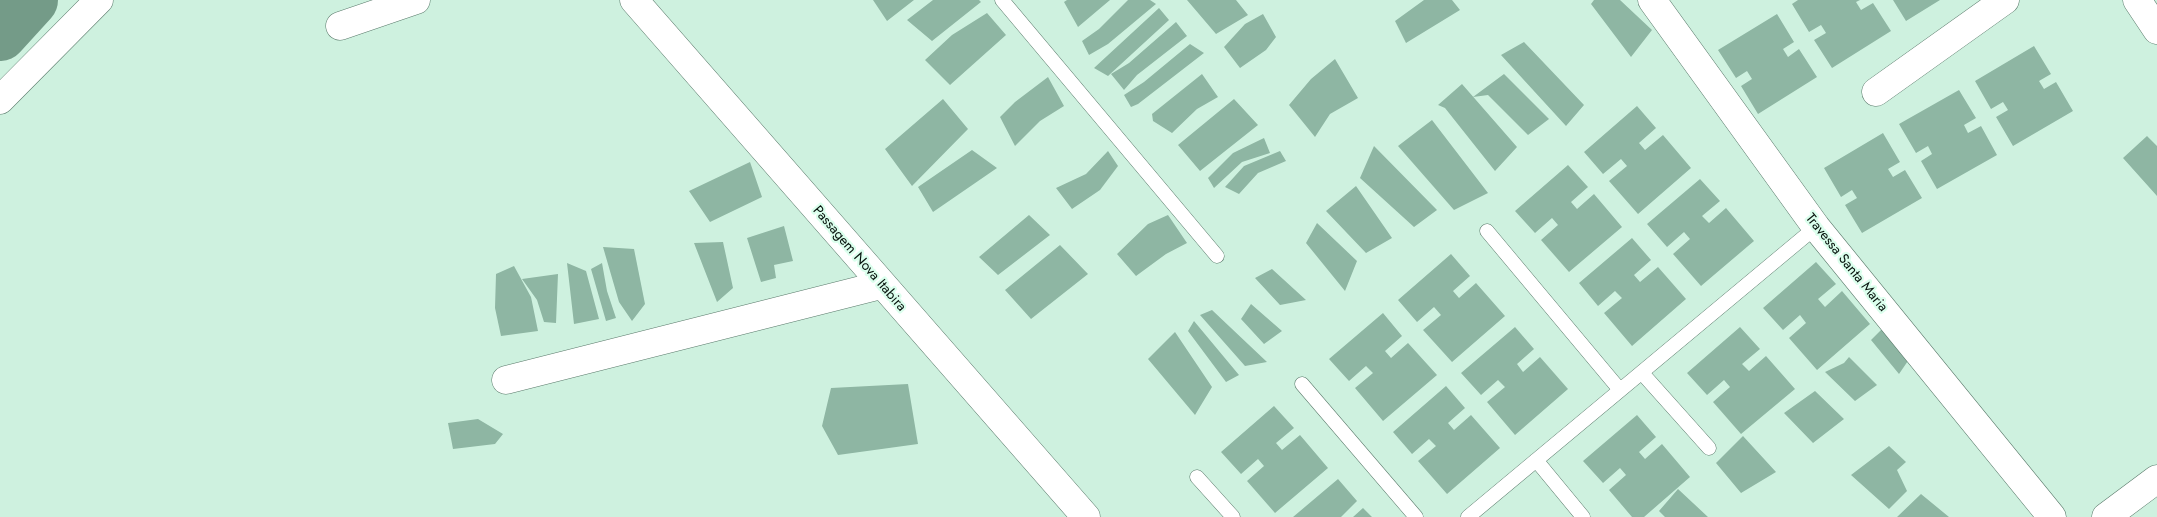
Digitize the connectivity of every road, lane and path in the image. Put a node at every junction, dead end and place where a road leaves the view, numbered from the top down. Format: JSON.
{"nodes":[{"id":1,"x":99,"y":0,"type":"edge"},
{"id":2,"x":416,"y":0,"type":"edge"},
{"id":3,"x":634,"y":0,"type":"edge"},
{"id":4,"x":1002,"y":0,"type":"edge"},
{"id":5,"x":1652,"y":0,"type":"edge"},
{"id":6,"x":2005,"y":0,"type":"edge"},
{"id":7,"x":2137,"y":0,"type":"edge"},
{"id":8,"x":340,"y":26,"type":"dead end"},
{"id":9,"x":2157,"y":30,"type":"edge"},
{"id":10,"x":1876,"y":92,"type":"dead end"},
{"id":11,"x":0,"y":100,"type":"edge"},
{"id":12,"x":1816,"y":227,"type":"junction"},
{"id":13,"x":1487,"y":231,"type":"dead end"},
{"id":14,"x":1217,"y":256,"type":"dead end"},
{"id":15,"x":881,"y":286,"type":"junction"},
{"id":16,"x":1642,"y":373,"type":"junction"},
{"id":17,"x":506,"y":380,"type":"dead end"},
{"id":18,"x":1302,"y":384,"type":"dead end"},
{"id":19,"x":1620,"y":390,"type":"junction"},
{"id":20,"x":1709,"y":448,"type":"dead end"},
{"id":21,"x":1536,"y":460,"type":"junction"},
{"id":22,"x":1197,"y":477,"type":"dead end"},
{"id":23,"x":2157,"y":479,"type":"edge"},
{"id":24,"x":1086,"y":517,"type":"edge"},
{"id":25,"x":1233,"y":517,"type":"edge"},
{"id":26,"x":1416,"y":517,"type":"edge"},
{"id":27,"x":1468,"y":517,"type":"edge"},
{"id":28,"x":1583,"y":517,"type":"edge"},
{"id":29,"x":2052,"y":517,"type":"edge"},
{"id":30,"x":2106,"y":517,"type":"edge"}],
"edges":[{"from":1,"to":11,"type":"street"},
{"from":2,"to":8,"type":"street"},
{"from":3,"to":15,"type":"street","name":"Passagem Nova Itabira"},
{"from":4,"to":14,"type":"lane"},
{"from":5,"to":12,"type":"street","name":"Travessa Santa Maria"},
{"from":6,"to":10,"type":"street"},
{"from":7,"to":9,"type":"street"},
{"from":12,"to":16,"type":"lane"},
{"from":12,"to":29,"type":"street","name":"Travessa Santa Maria"},
{"from":13,"to":19,"type":"lane"},
{"from":15,"to":17,"type":"street"},
{"from":15,"to":24,"type":"street","name":"Passagem Nova Itabira"},
{"from":16,"to":19,"type":"lane"},
{"from":16,"to":20,"type":"lane"},
{"from":18,"to":26,"type":"lane"},
{"from":19,"to":21,"type":"lane"},
{"from":21,"to":27,"type":"lane"},
{"from":21,"to":28,"type":"lane"},
{"from":22,"to":25,"type":"lane"},
{"from":23,"to":30,"type":"street"}]}
